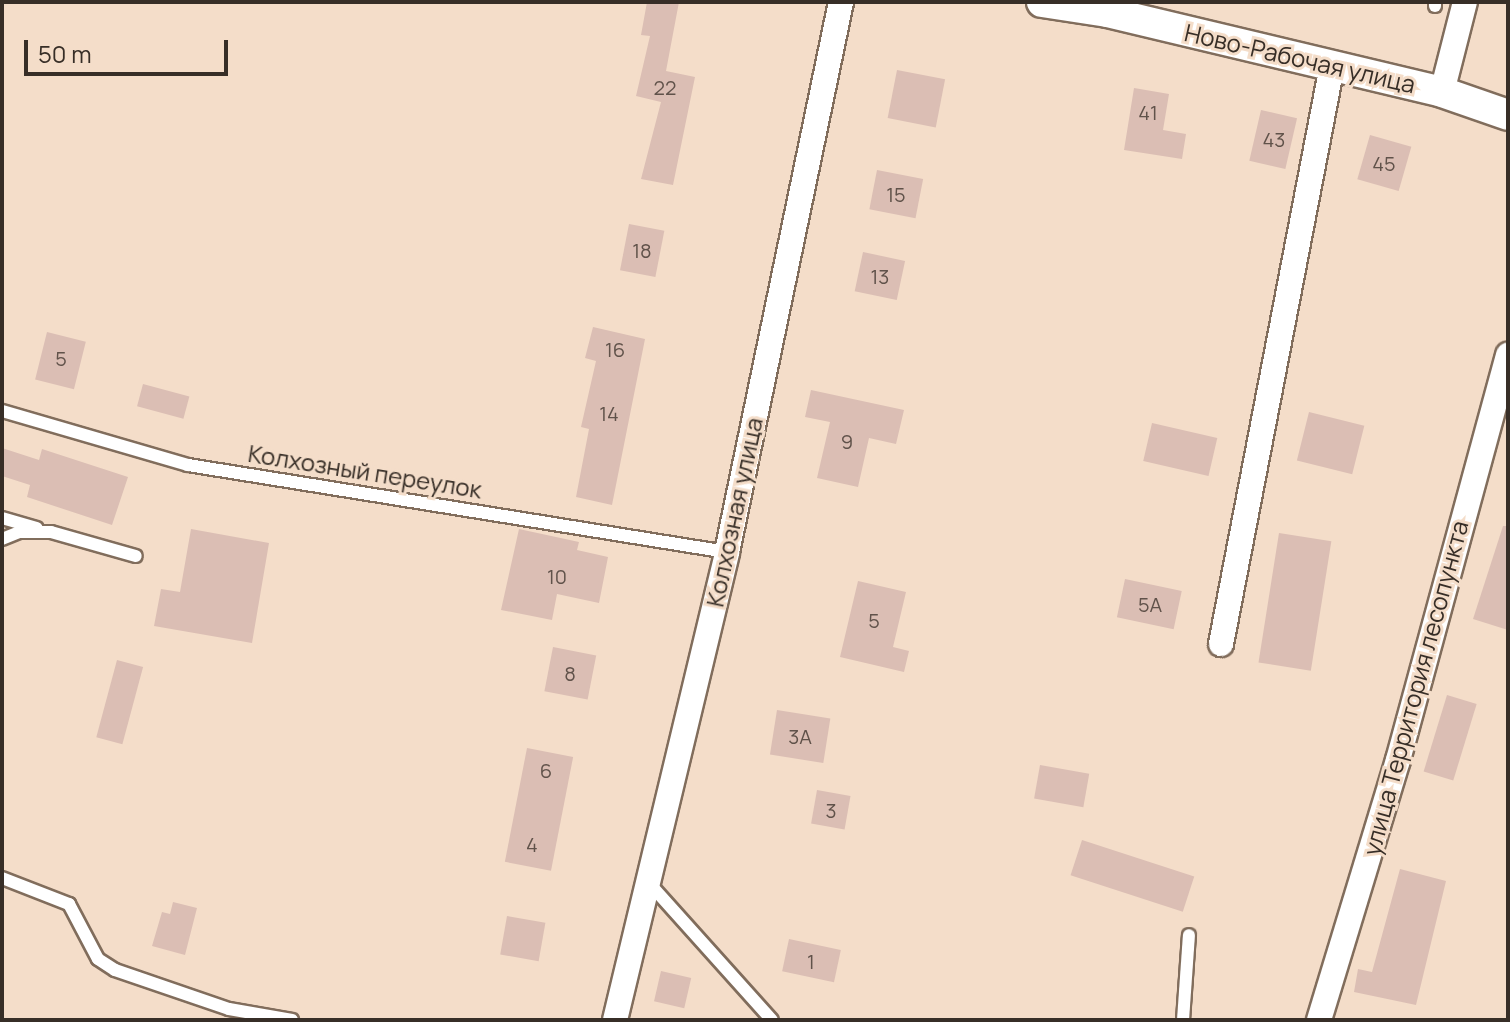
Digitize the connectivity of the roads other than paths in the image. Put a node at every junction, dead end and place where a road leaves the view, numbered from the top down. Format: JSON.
{"nodes":[{"id":1,"x":841,"y":2,"type":"edge"},
{"id":2,"x":1042,"y":2,"type":"edge"},
{"id":3,"x":1465,"y":2,"type":"edge"},
{"id":4,"x":1108,"y":7,"type":"edge"},
{"id":5,"x":1332,"y":66,"type":"junction"},
{"id":6,"x":1442,"y":92,"type":"junction"},
{"id":7,"x":1508,"y":115,"type":"edge"},
{"id":8,"x":1508,"y":355,"type":"edge"},
{"id":9,"x":2,"y":411,"type":"edge"},
{"id":10,"x":2,"y":518,"type":"edge"},
{"id":11,"x":51,"y":532,"type":"junction"},
{"id":12,"x":2,"y":539,"type":"edge"},
{"id":13,"x":727,"y":552,"type":"junction"},
{"id":14,"x":136,"y":556,"type":"dead end"},
{"id":15,"x":1221,"y":644,"type":"dead end"},
{"id":16,"x":2,"y":878,"type":"edge"},
{"id":17,"x":649,"y":883,"type":"junction"},
{"id":18,"x":1189,"y":935,"type":"dead end"},
{"id":19,"x":292,"y":1020,"type":"edge"},
{"id":20,"x":615,"y":1020,"type":"edge"},
{"id":21,"x":772,"y":1020,"type":"edge"},
{"id":22,"x":1183,"y":1020,"type":"edge"},
{"id":23,"x":1319,"y":1020,"type":"edge"}],
"edges":[{"from":1,"to":13,"type":"street","name":"Колхозная улица"},
{"from":2,"to":4,"type":"street","name":"Ново-Рабочая улица"},
{"from":3,"to":6,"type":"street"},
{"from":4,"to":5,"type":"street","name":"Ново-Рабочая улица"},
{"from":5,"to":6,"type":"street","name":"Ново-Рабочая улица"},
{"from":5,"to":15,"type":"street"},
{"from":6,"to":7,"type":"street","name":"Ново-Рабочая улица"},
{"from":8,"to":23,"type":"street","name":"улица Территория лесопункта"},
{"from":9,"to":13,"type":"lane","name":"Колхозный переулок"},
{"from":10,"to":11,"type":"lane"},
{"from":11,"to":12,"type":"lane"},
{"from":11,"to":14,"type":"lane"},
{"from":13,"to":17,"type":"street","name":"Колхозная улица"},
{"from":16,"to":19,"type":"lane"},
{"from":17,"to":20,"type":"street","name":"Колхозная улица"},
{"from":17,"to":21,"type":"lane"},
{"from":18,"to":22,"type":"lane"}]}
